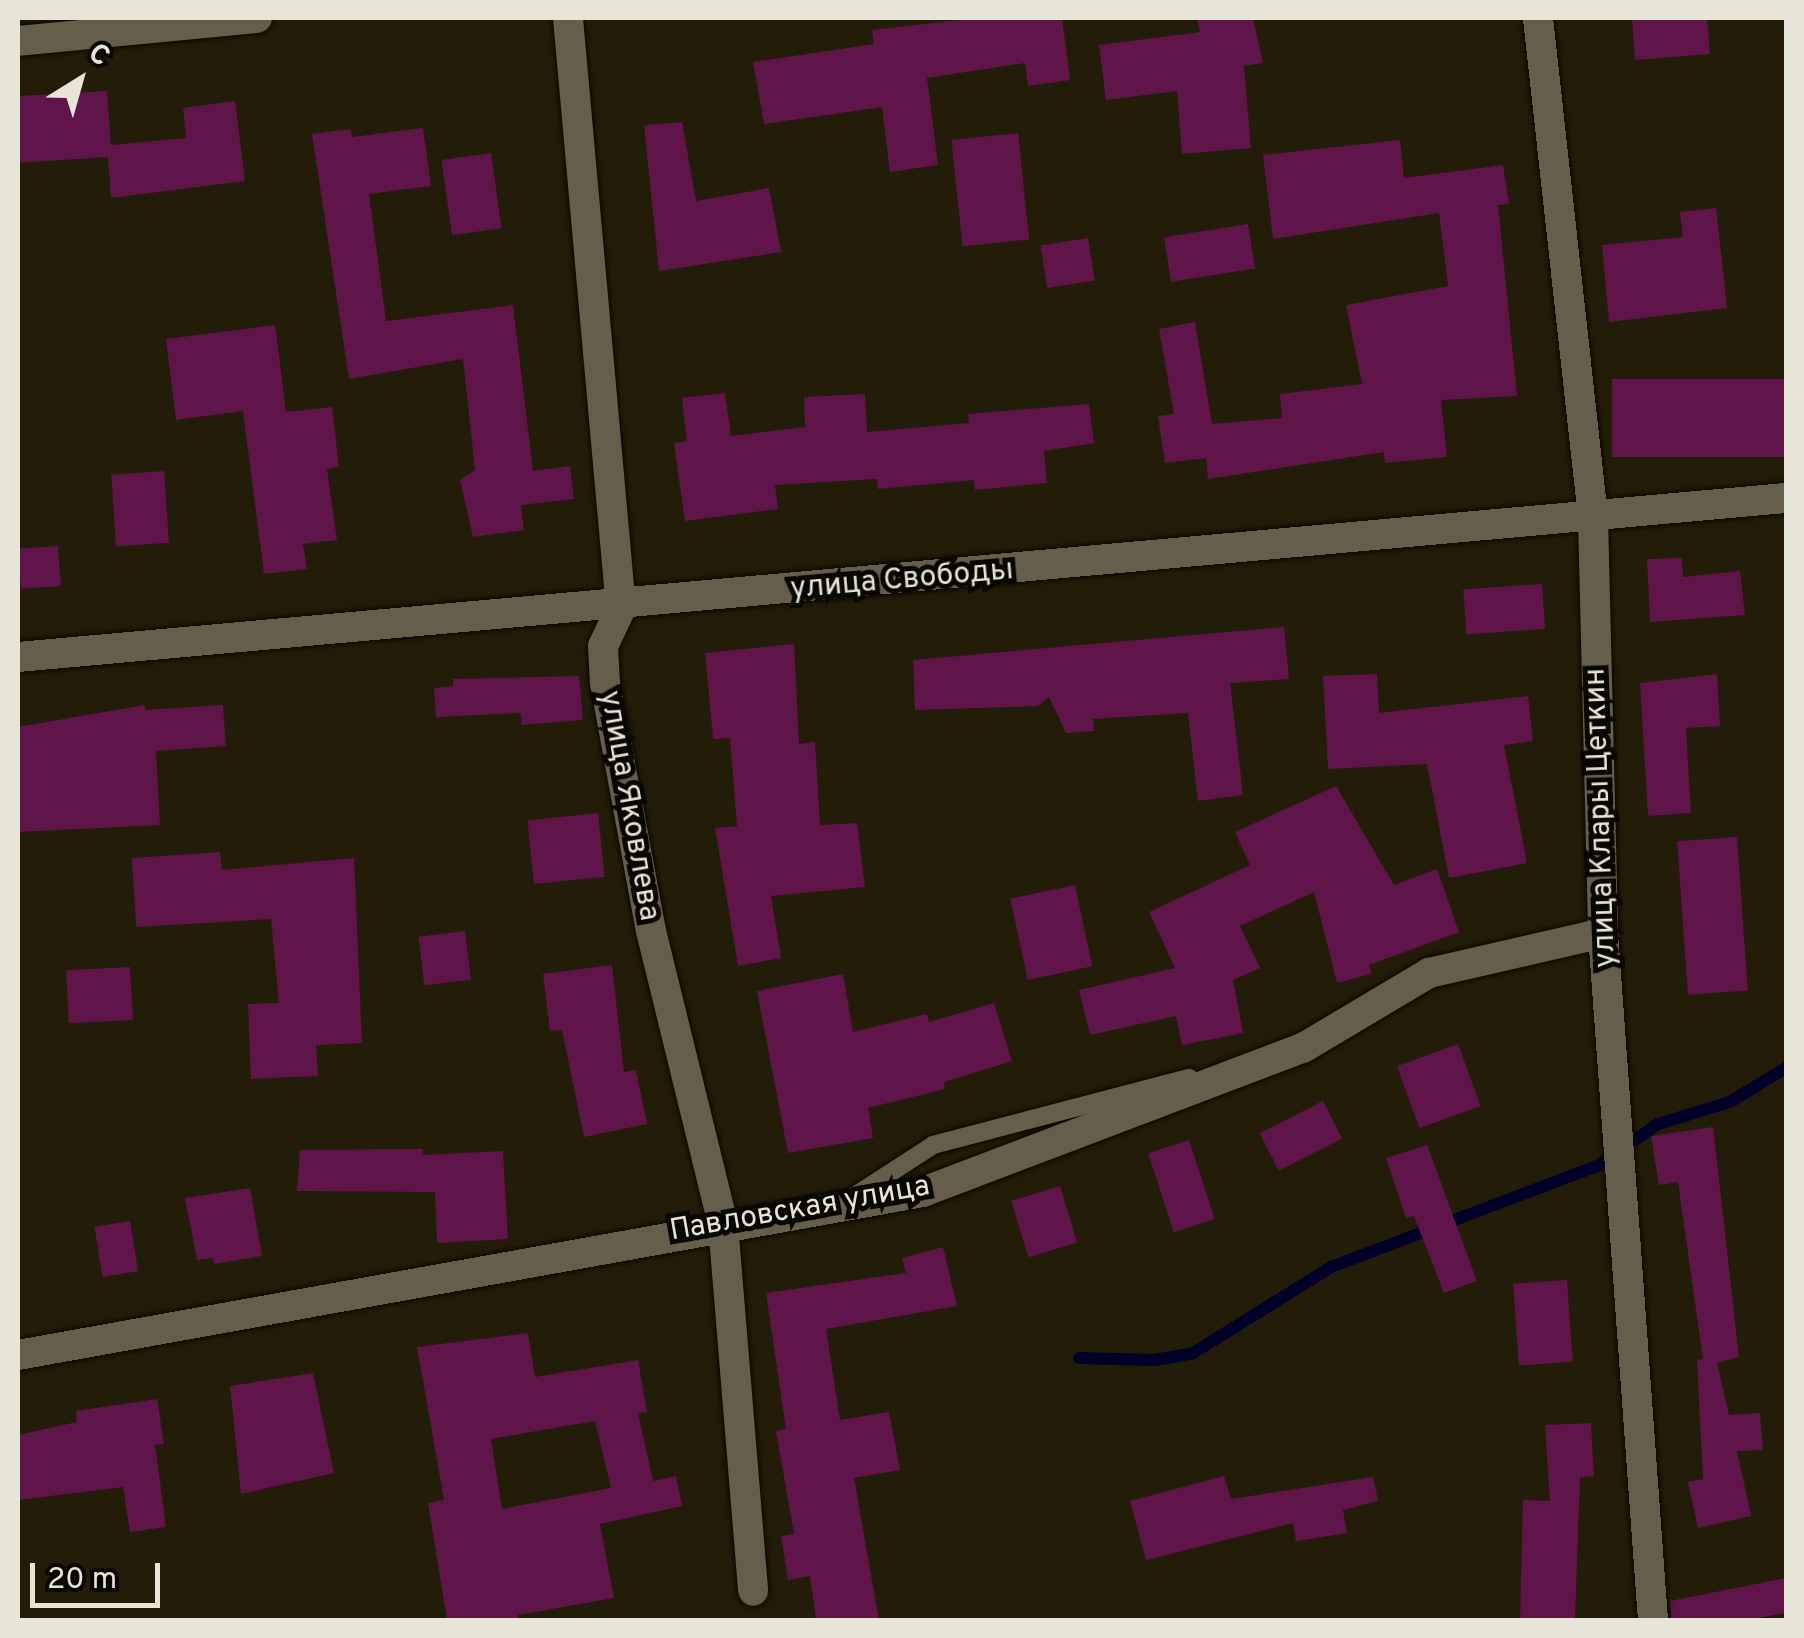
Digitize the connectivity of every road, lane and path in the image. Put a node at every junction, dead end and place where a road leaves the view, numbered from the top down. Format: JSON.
{"nodes":[{"id":1,"x":258,"y":18,"type":"edge"},
{"id":2,"x":568,"y":18,"type":"edge"},
{"id":3,"x":1538,"y":18,"type":"edge"},
{"id":4,"x":145,"y":25,"type":"edge"},
{"id":5,"x":18,"y":41,"type":"edge"},
{"id":6,"x":1786,"y":498,"type":"edge"},
{"id":7,"x":1594,"y":516,"type":"junction"},
{"id":8,"x":621,"y":608,"type":"junction"},
{"id":9,"x":18,"y":657,"type":"edge"},
{"id":10,"x":1603,"y":933,"type":"junction"},
{"id":11,"x":724,"y":1224,"type":"junction"},
{"id":12,"x":18,"y":1355,"type":"edge"},
{"id":13,"x":753,"y":1591,"type":"dead end"},
{"id":14,"x":1653,"y":1620,"type":"edge"}],
"edges":[{"from":1,"to":4,"type":"street"},
{"from":2,"to":8,"type":"street","name":"улица Яковлева"},
{"from":3,"to":7,"type":"street","name":"улица Клары Цеткин"},
{"from":4,"to":5,"type":"street"},
{"from":6,"to":7,"type":"street","name":"улица Свободы"},
{"from":7,"to":8,"type":"street","name":"улица Свободы"},
{"from":7,"to":10,"type":"street","name":"улица Клары Цеткин"},
{"from":8,"to":9,"type":"street","name":"улица Свободы"},
{"from":8,"to":11,"type":"street","name":"улица Яковлева"},
{"from":10,"to":11,"type":"street","name":"Павловская улица"},
{"from":10,"to":14,"type":"street","name":"улица Клары Цеткин"},
{"from":11,"to":12,"type":"street","name":"Павловская улица"},
{"from":11,"to":13,"type":"street","name":"улица Яковлева"}]}
